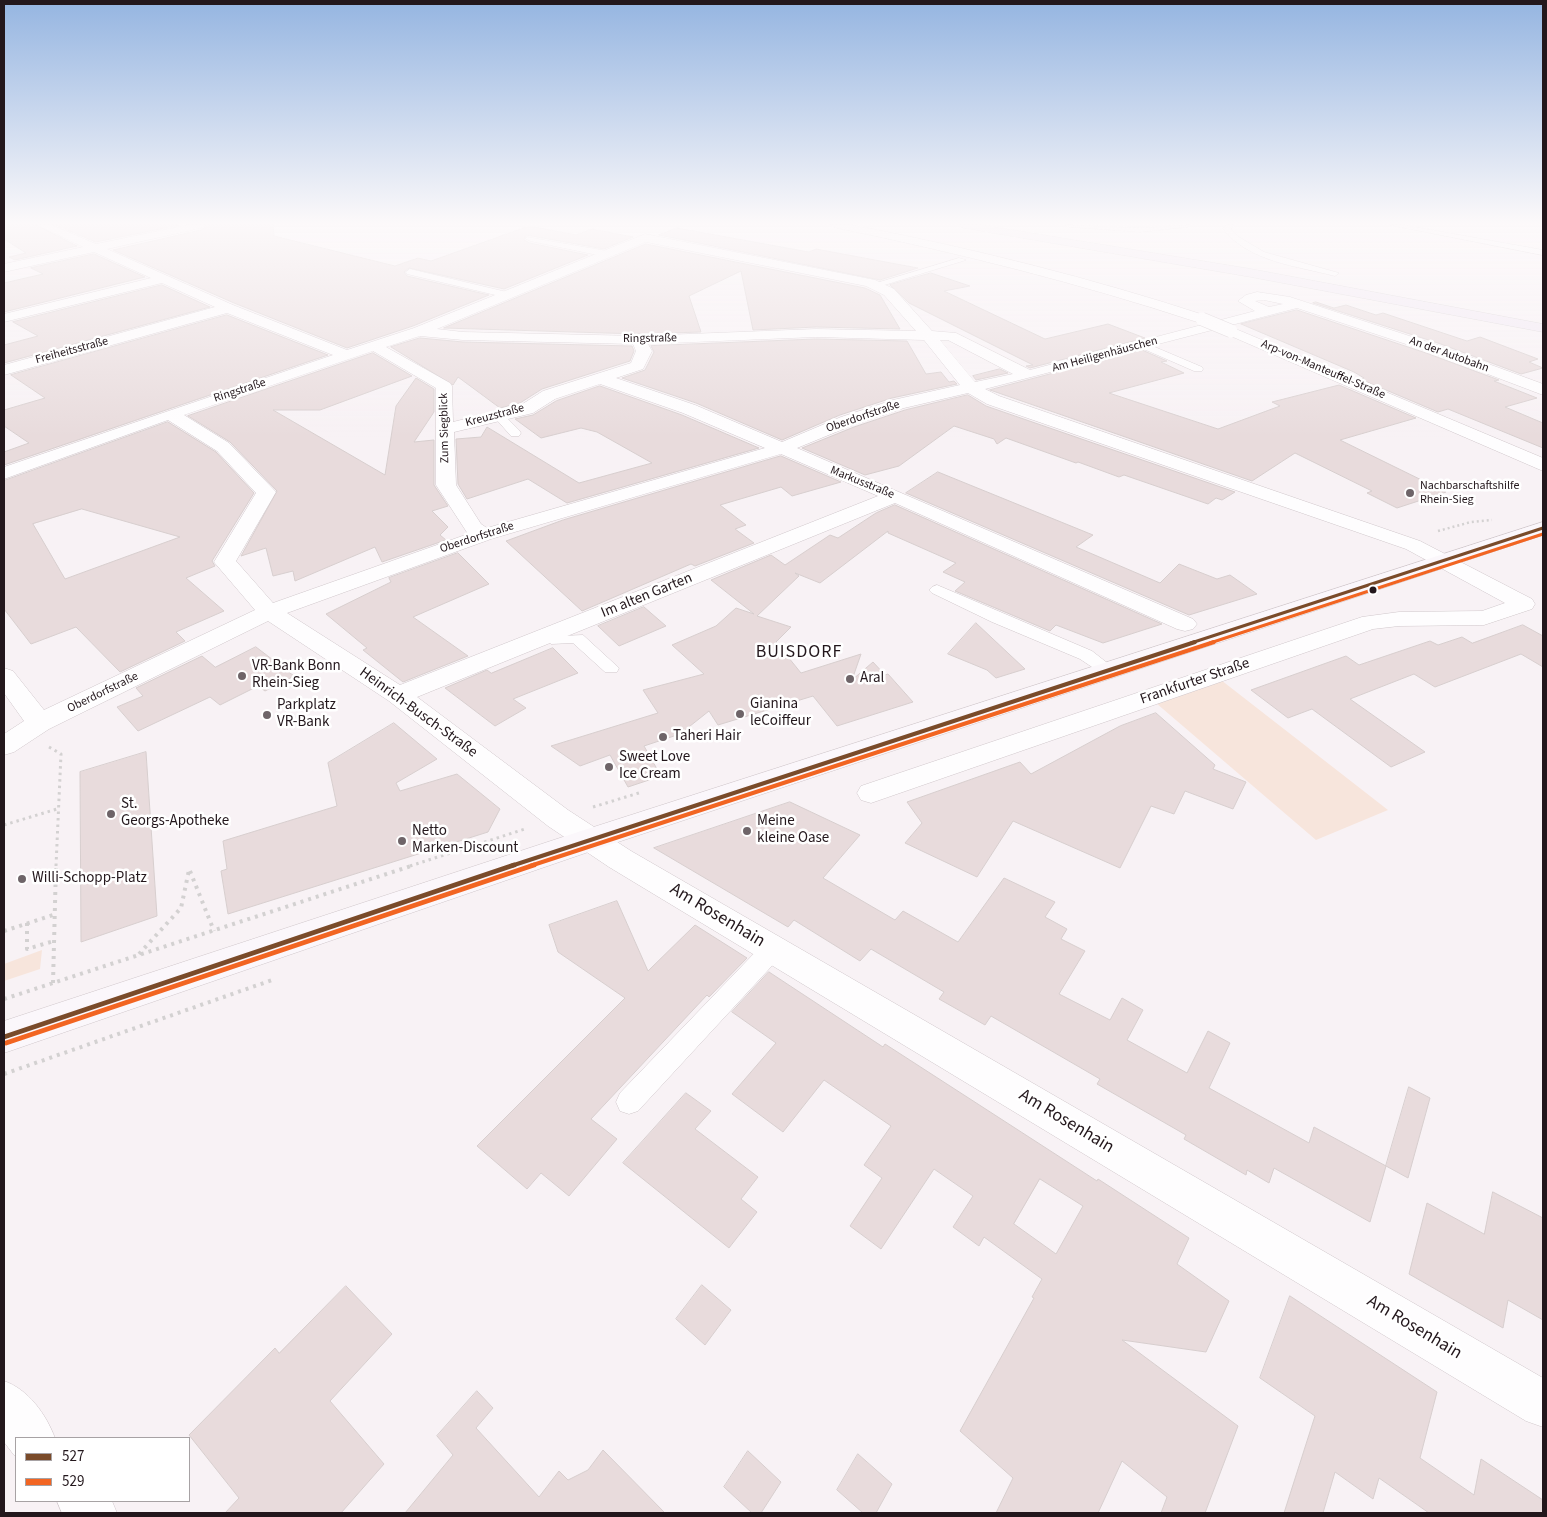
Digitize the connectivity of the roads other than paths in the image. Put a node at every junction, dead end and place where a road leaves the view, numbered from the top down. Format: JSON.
{"nodes":[{"id":1,"x":95,"y":296,"type":"edge"},
{"id":2,"x":201,"y":296,"type":"edge"},
{"id":3,"x":506,"y":296,"type":"edge"},
{"id":4,"x":893,"y":296,"type":"edge"},
{"id":5,"x":1131,"y":296,"type":"edge"},
{"id":6,"x":1373,"y":296,"type":"edge"},
{"id":7,"x":1298,"y":304,"type":"junction"},
{"id":8,"x":228,"y":308,"type":"junction"},
{"id":9,"x":1268,"y":312,"type":"junction"},
{"id":10,"x":4,"y":318,"type":"edge"},
{"id":11,"x":1543,"y":328,"type":"edge"},
{"id":12,"x":419,"y":331,"type":"junction"},
{"id":13,"x":926,"y":336,"type":"junction"},
{"id":14,"x":638,"y":340,"type":"junction"},
{"id":15,"x":1143,"y":345,"type":"junction"},
{"id":16,"x":374,"y":346,"type":"junction"},
{"id":17,"x":347,"y":355,"type":"junction"},
{"id":18,"x":4,"y":370,"type":"edge"},
{"id":19,"x":1198,"y":370,"type":"dead end"},
{"id":20,"x":1028,"y":375,"type":"junction"},
{"id":21,"x":599,"y":378,"type":"junction"},
{"id":22,"x":972,"y":389,"type":"junction"},
{"id":23,"x":1543,"y":390,"type":"edge"},
{"id":24,"x":170,"y":414,"type":"junction"},
{"id":25,"x":499,"y":416,"type":"junction"},
{"id":26,"x":446,"y":429,"type":"junction"},
{"id":27,"x":515,"y":433,"type":"dead end"},
{"id":28,"x":780,"y":449,"type":"junction"},
{"id":29,"x":1543,"y":465,"type":"edge"},
{"id":30,"x":4,"y":473,"type":"edge"},
{"id":31,"x":895,"y":496,"type":"junction"},
{"id":32,"x":1543,"y":528,"type":"edge"},
{"id":33,"x":484,"y":534,"type":"junction"},
{"id":34,"x":1446,"y":561,"type":"junction"},
{"id":35,"x":937,"y":590,"type":"dead end"},
{"id":36,"x":1537,"y":605,"type":"edge"},
{"id":37,"x":269,"y":612,"type":"junction"},
{"id":38,"x":1185,"y":624,"type":"dead end"},
{"id":39,"x":550,"y":634,"type":"junction"},
{"id":40,"x":611,"y":668,"type":"dead end"},
{"id":41,"x":1107,"y":670,"type":"junction"},
{"id":42,"x":4,"y":676,"type":"edge"},
{"id":43,"x":398,"y":695,"type":"junction"},
{"id":44,"x":33,"y":728,"type":"junction"},
{"id":45,"x":4,"y":746,"type":"edge"},
{"id":46,"x":871,"y":792,"type":"dead end"},
{"id":47,"x":588,"y":840,"type":"junction"},
{"id":48,"x":773,"y":949,"type":"junction"},
{"id":49,"x":4,"y":1037,"type":"edge"},
{"id":50,"x":629,"y":1102,"type":"dead end"},
{"id":51,"x":4,"y":1404,"type":"edge"},
{"id":52,"x":1543,"y":1404,"type":"edge"},
{"id":53,"x":30,"y":1437,"type":"edge"},
{"id":54,"x":83,"y":1502,"type":"edge"},
{"id":55,"x":92,"y":1513,"type":"edge"}],
"edges":[{"from":1,"to":10,"type":"street"},
{"from":2,"to":8,"type":"street"},
{"from":3,"to":12,"type":"street"},
{"from":4,"to":13,"type":"street"},
{"from":5,"to":29,"type":"street","name":"Arp-von-Manteuffel-Straße","bridge":true},
{"from":6,"to":11,"type":"highway"},
{"from":7,"to":9,"type":"street","name":"Am Heiligenhäuschen"},
{"from":7,"to":9,"type":"street"},
{"from":7,"to":23,"type":"street","name":"An der Autobahn"},
{"from":8,"to":17,"type":"street"},
{"from":8,"to":18,"type":"street","name":"Freiheitsstraße"},
{"from":9,"to":15,"type":"street","name":"Am Heiligenhäuschen"},
{"from":12,"to":14,"type":"street","name":"Ringstraße"},
{"from":12,"to":16,"type":"street","name":"Ringstraße"},
{"from":13,"to":14,"type":"street","name":"Ringstraße"},
{"from":13,"to":20,"type":"street"},
{"from":13,"to":22,"type":"street"},
{"from":14,"to":21,"type":"street"},
{"from":15,"to":19,"type":"lane"},
{"from":15,"to":20,"type":"street","name":"Am Heiligenhäuschen"},
{"from":16,"to":17,"type":"street","name":"Ringstraße"},
{"from":16,"to":26,"type":"street","name":"Zum Siegblick"},
{"from":17,"to":24,"type":"street","name":"Ringstraße"},
{"from":20,"to":22,"type":"street","name":"Am Heiligenhäuschen"},
{"from":21,"to":25,"type":"street","name":"Kreuzstraße"},
{"from":21,"to":28,"type":"street","name":"Markusstraße"},
{"from":22,"to":28,"type":"street","name":"Oberdorfstraße"},
{"from":22,"to":34,"type":"street"},
{"from":24,"to":30,"type":"street","name":"Ringstraße"},
{"from":24,"to":37,"type":"street","name":"Heinrich-Busch-Straße"},
{"from":25,"to":26,"type":"street","name":"Kreuzstraße"},
{"from":25,"to":27,"type":"lane"},
{"from":26,"to":33,"type":"street","name":"Zum Siegblick"},
{"from":28,"to":31,"type":"street","name":"Markusstraße"},
{"from":28,"to":33,"type":"street","name":"Oberdorfstraße"},
{"from":31,"to":38,"type":"street","name":"Markusstraße"},
{"from":31,"to":39,"type":"street","name":"Im alten Garten"},
{"from":32,"to":34,"type":"main road"},
{"from":33,"to":37,"type":"street","name":"Oberdorfstraße"},
{"from":34,"to":36,"type":"street","name":"Frankfurter Straße"},
{"from":34,"to":41,"type":"main road"},
{"from":35,"to":41,"type":"lane"},
{"from":36,"to":46,"type":"street","name":"Frankfurter Straße"},
{"from":37,"to":43,"type":"street","name":"Heinrich-Busch-Straße"},
{"from":37,"to":44,"type":"street","name":"Oberdorfstraße"},
{"from":39,"to":40,"type":"lane"},
{"from":39,"to":43,"type":"street","name":"Im alten Garten"},
{"from":41,"to":47,"type":"main road"},
{"from":42,"to":44,"type":"street"},
{"from":43,"to":47,"type":"street","name":"Heinrich-Busch-Straße"},
{"from":44,"to":45,"type":"street","name":"Oberdorfstraße"},
{"from":47,"to":48,"type":"street","name":"Am Rosenhain"},
{"from":47,"to":49,"type":"main road"},
{"from":48,"to":50,"type":"lane"},
{"from":48,"to":52,"type":"street","name":"Am Rosenhain"},
{"from":51,"to":53,"type":"street"},
{"from":54,"to":55,"type":"street"}]}
